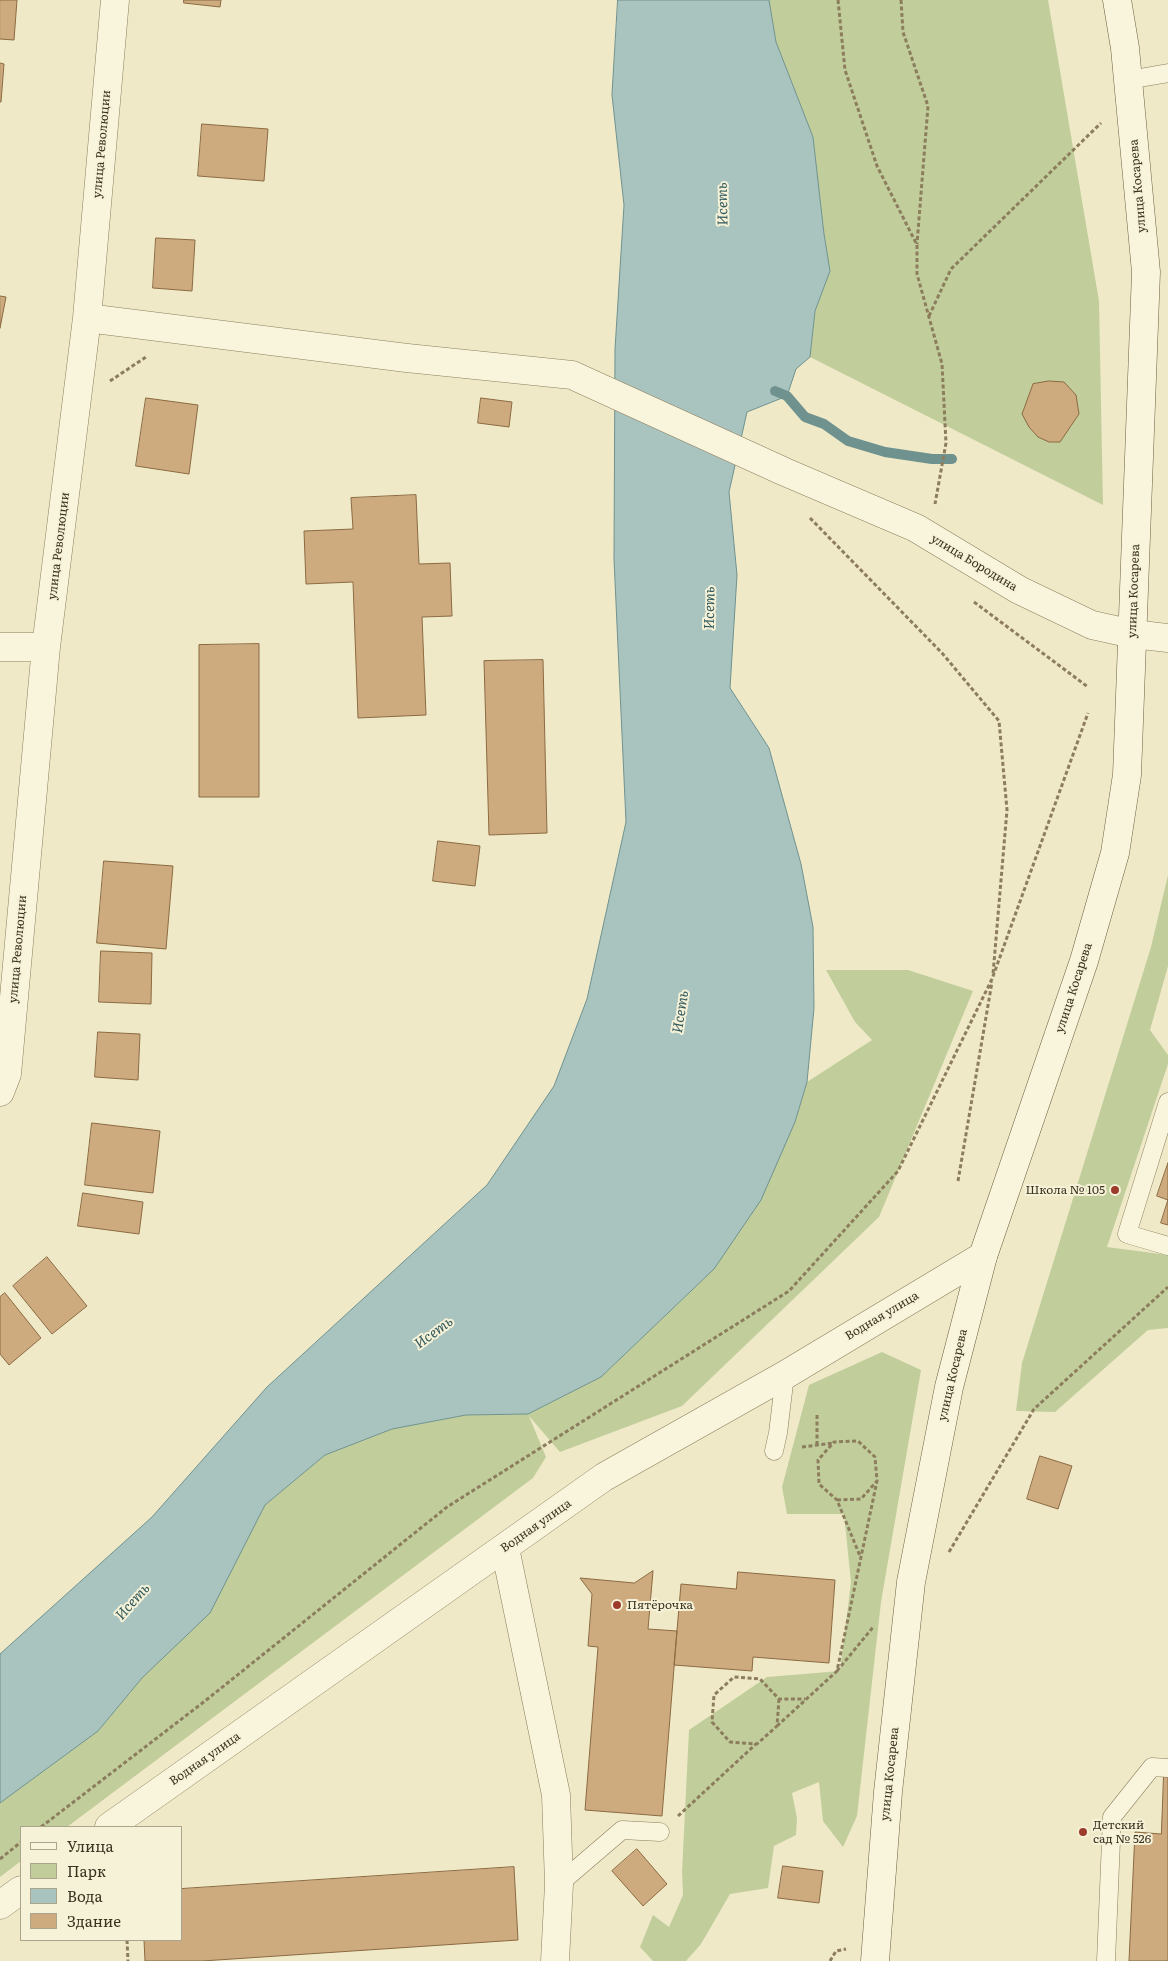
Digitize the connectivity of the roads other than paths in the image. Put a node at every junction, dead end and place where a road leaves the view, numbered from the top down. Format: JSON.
{"nodes":[{"id":1,"x":115,"y":0,"type":"edge"},
{"id":2,"x":1117,"y":0,"type":"edge"},
{"id":3,"x":1168,"y":73,"type":"edge"},
{"id":4,"x":1128,"y":80,"type":"junction"},
{"id":5,"x":86,"y":318,"type":"junction"},
{"id":6,"x":1133,"y":634,"type":"junction"},
{"id":7,"x":1168,"y":638,"type":"edge"},
{"id":8,"x":0,"y":647,"type":"edge"},
{"id":9,"x":46,"y":647,"type":"junction"},
{"id":10,"x":0,"y":1092,"type":"edge"},
{"id":11,"x":1168,"y":1102,"type":"edge"},
{"id":12,"x":1168,"y":1246,"type":"edge"},
{"id":13,"x":983,"y":1256,"type":"junction"},
{"id":14,"x":785,"y":1375,"type":"junction"},
{"id":15,"x":774,"y":1450,"type":"dead end"},
{"id":16,"x":505,"y":1548,"type":"junction"},
{"id":17,"x":1168,"y":1768,"type":"edge"},
{"id":18,"x":110,"y":1826,"type":"edge"},
{"id":19,"x":660,"y":1832,"type":"road end"},
{"id":20,"x":559,"y":1884,"type":"junction"},
{"id":21,"x":20,"y":1891,"type":"edge"},
{"id":22,"x":0,"y":1905,"type":"edge"},
{"id":23,"x":555,"y":1961,"type":"edge"},
{"id":24,"x":875,"y":1961,"type":"edge"},
{"id":25,"x":1106,"y":1961,"type":"edge"}],
"edges":[{"from":1,"to":5,"type":"street","name":"улица Революции"},
{"from":2,"to":4,"type":"street","name":"улица Косарева"},
{"from":3,"to":4,"type":"lane"},
{"from":4,"to":6,"type":"street","name":"улица Косарева"},
{"from":5,"to":6,"type":"street","name":"улица Бородина"},
{"from":5,"to":9,"type":"street","name":"улица Революции"},
{"from":6,"to":7,"type":"street","name":"улица Бородина"},
{"from":6,"to":13,"type":"street","name":"улица Косарева"},
{"from":8,"to":9,"type":"street"},
{"from":9,"to":10,"type":"street","name":"улица Революции"},
{"from":11,"to":12,"type":"lane"},
{"from":13,"to":14,"type":"street","name":"Водная улица"},
{"from":13,"to":24,"type":"street","name":"улица Косарева"},
{"from":14,"to":15,"type":"lane"},
{"from":14,"to":16,"type":"street","name":"Водная улица"},
{"from":16,"to":18,"type":"street","name":"Водная улица"},
{"from":16,"to":20,"type":"street"},
{"from":17,"to":25,"type":"lane"},
{"from":19,"to":20,"type":"lane"},
{"from":20,"to":23,"type":"street"},
{"from":21,"to":22,"type":"street"}]}
